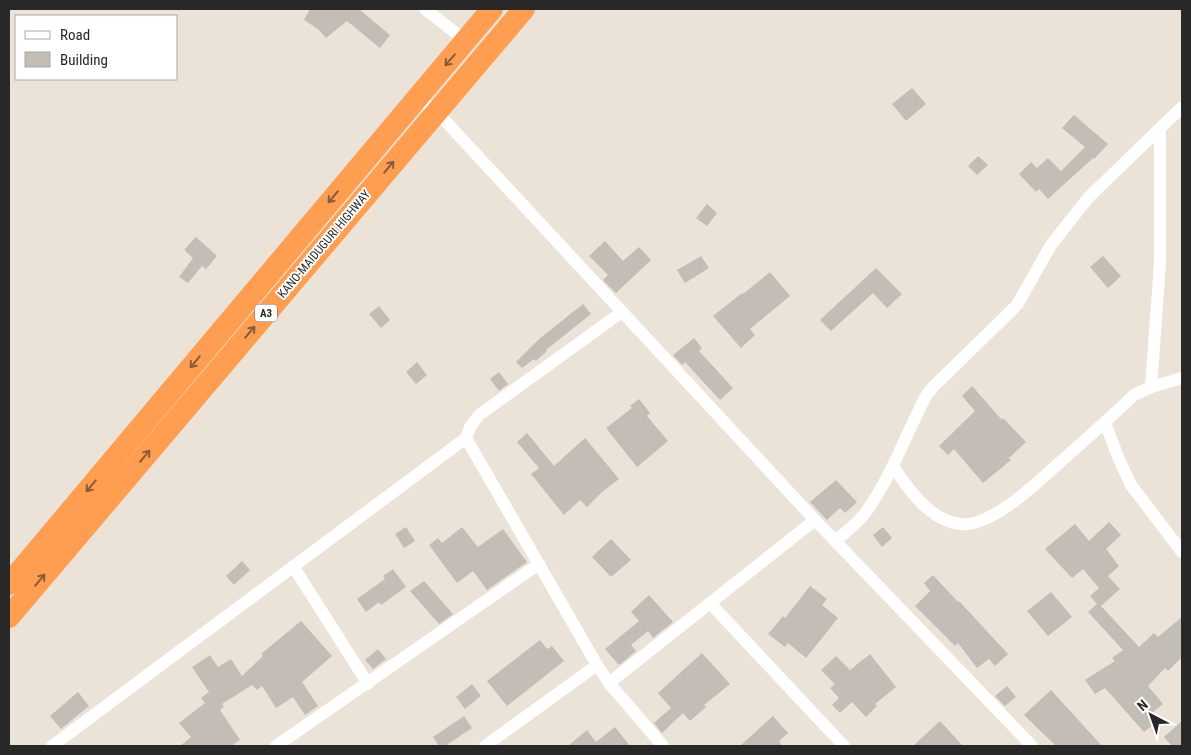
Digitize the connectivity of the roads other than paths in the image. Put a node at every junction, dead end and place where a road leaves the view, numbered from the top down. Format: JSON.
{"nodes":[{"id":1,"x":425,"y":9,"type":"edge"},
{"id":2,"x":492,"y":9,"type":"edge"},
{"id":3,"x":524,"y":9,"type":"edge"},
{"id":4,"x":466,"y":41,"type":"junction"},
{"id":5,"x":417,"y":97,"type":"junction"},
{"id":6,"x":1182,"y":107,"type":"edge"},
{"id":7,"x":436,"y":111,"type":"junction"},
{"id":8,"x":1160,"y":128,"type":"junction"},
{"id":9,"x":622,"y":312,"type":"junction"},
{"id":10,"x":1182,"y":378,"type":"edge"},
{"id":11,"x":1151,"y":387,"type":"junction"},
{"id":12,"x":1105,"y":422,"type":"junction"},
{"id":13,"x":466,"y":438,"type":"junction"},
{"id":14,"x":893,"y":466,"type":"junction"},
{"id":15,"x":815,"y":520,"type":"junction"},
{"id":16,"x":835,"y":541,"type":"junction"},
{"id":17,"x":1182,"y":552,"type":"edge"},
{"id":18,"x":539,"y":564,"type":"junction"},
{"id":19,"x":294,"y":566,"type":"junction"},
{"id":20,"x":9,"y":584,"type":"edge"},
{"id":21,"x":710,"y":603,"type":"junction"},
{"id":22,"x":9,"y":617,"type":"edge"},
{"id":23,"x":597,"y":665,"type":"junction"},
{"id":24,"x":609,"y":682,"type":"junction"},
{"id":25,"x":368,"y":684,"type":"junction"},
{"id":26,"x":52,"y":746,"type":"edge"},
{"id":27,"x":276,"y":746,"type":"edge"},
{"id":28,"x":485,"y":746,"type":"edge"},
{"id":29,"x":663,"y":746,"type":"edge"},
{"id":30,"x":844,"y":746,"type":"edge"},
{"id":31,"x":1032,"y":746,"type":"edge"}],
"edges":[{"from":1,"to":4,"type":"street"},
{"from":2,"to":4,"type":"highway","name":"KANO-MAIDUGURI HIGHWAY","number":"A3"},
{"from":3,"to":7,"type":"highway","name":"KANO-MAIDUGURI HIGHWAY","number":"A3"},
{"from":4,"to":5,"type":"highway","name":"KANO-MAIDUGURI HIGHWAY","number":"A3","one_way":true},
{"from":5,"to":7,"type":"street"},
{"from":5,"to":20,"type":"highway","name":"KANO-MAIDUGURI HIGHWAY","number":"A3","one_way":true},
{"from":6,"to":8,"type":"street"},
{"from":7,"to":9,"type":"street"},
{"from":22,"to":7,"type":"highway","name":"KANO-MAIDUGURI HIGHWAY","number":"A3","one_way":true},
{"from":8,"to":11,"type":"street"},
{"from":8,"to":14,"type":"street"},
{"from":9,"to":13,"type":"street"},
{"from":9,"to":15,"type":"street"},
{"from":10,"to":11,"type":"street"},
{"from":11,"to":12,"type":"street"},
{"from":12,"to":14,"type":"street"},
{"from":12,"to":17,"type":"street"},
{"from":13,"to":18,"type":"street"},
{"from":13,"to":19,"type":"street"},
{"from":14,"to":16,"type":"street"},
{"from":15,"to":16,"type":"street"},
{"from":15,"to":21,"type":"street"},
{"from":16,"to":31,"type":"street"},
{"from":18,"to":23,"type":"street"},
{"from":18,"to":25,"type":"street"},
{"from":19,"to":25,"type":"street"},
{"from":19,"to":26,"type":"street"},
{"from":21,"to":24,"type":"street"},
{"from":21,"to":30,"type":"street"},
{"from":23,"to":24,"type":"street"},
{"from":23,"to":28,"type":"street"},
{"from":24,"to":29,"type":"street"},
{"from":25,"to":27,"type":"street"}]}
